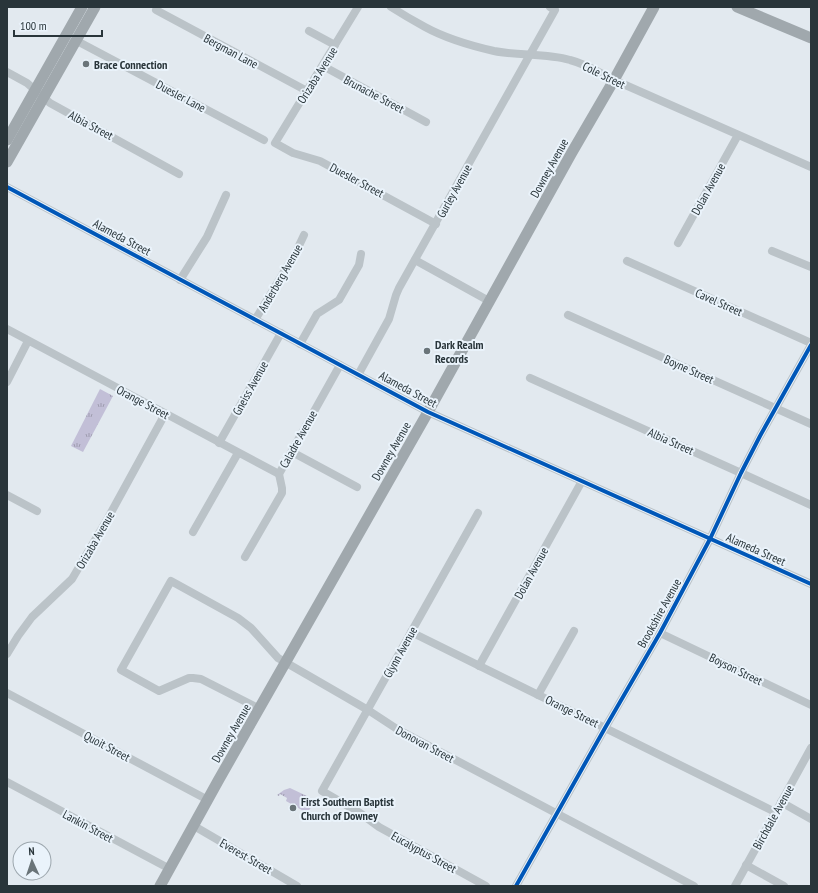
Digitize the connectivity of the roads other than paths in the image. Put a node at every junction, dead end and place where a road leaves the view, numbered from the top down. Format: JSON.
{"nodes":[{"id":1,"x":82,"y":7,"type":"edge"},
{"id":2,"x":95,"y":7,"type":"edge"},
{"id":3,"x":358,"y":7,"type":"edge"},
{"id":4,"x":391,"y":7,"type":"edge"},
{"id":5,"x":654,"y":7,"type":"edge"},
{"id":6,"x":738,"y":7,"type":"edge"},
{"id":7,"x":553,"y":8,"type":"edge"},
{"id":8,"x":156,"y":10,"type":"dead end"},
{"id":9,"x":309,"y":31,"type":"dead end"},
{"id":10,"x":811,"y":38,"type":"edge"},
{"id":11,"x":76,"y":41,"type":"junction"},
{"id":12,"x":335,"y":45,"type":"junction"},
{"id":13,"x":530,"y":55,"type":"junction"},
{"id":14,"x":323,"y":66,"type":"junction"},
{"id":15,"x":7,"y":72,"type":"edge"},
{"id":16,"x":614,"y":80,"type":"junction"},
{"id":17,"x":35,"y":90,"type":"junction"},
{"id":18,"x":307,"y":91,"type":"junction"},
{"id":19,"x":44,"y":98,"type":"junction"},
{"id":20,"x":426,"y":122,"type":"dead end"},
{"id":21,"x":738,"y":135,"type":"junction"},
{"id":22,"x":7,"y":140,"type":"edge"},
{"id":23,"x":264,"y":140,"type":"dead end"},
{"id":24,"x":275,"y":143,"type":"joint"},
{"id":25,"x":7,"y":162,"type":"edge"},
{"id":26,"x":811,"y":167,"type":"edge"},
{"id":27,"x":179,"y":174,"type":"dead end"},
{"id":28,"x":7,"y":187,"type":"edge"},
{"id":29,"x":226,"y":195,"type":"dead end"},
{"id":30,"x":436,"y":224,"type":"junction"},
{"id":31,"x":304,"y":235,"type":"dead end"},
{"id":32,"x":678,"y":243,"type":"dead end"},
{"id":33,"x":772,"y":251,"type":"dead end"},
{"id":34,"x":361,"y":254,"type":"dead end"},
{"id":35,"x":415,"y":260,"type":"junction"},
{"id":36,"x":628,"y":261,"type":"dead end"},
{"id":37,"x":811,"y":267,"type":"edge"},
{"id":38,"x":180,"y":280,"type":"junction"},
{"id":39,"x":489,"y":302,"type":"junction"},
{"id":40,"x":568,"y":315,"type":"dead end"},
{"id":41,"x":255,"y":320,"type":"junction"},
{"id":42,"x":7,"y":329,"type":"edge"},
{"id":43,"x":281,"y":333,"type":"junction"},
{"id":44,"x":28,"y":341,"type":"junction"},
{"id":45,"x":300,"y":344,"type":"junction"},
{"id":46,"x":811,"y":344,"type":"edge"},
{"id":47,"x":340,"y":365,"type":"junction"},
{"id":48,"x":358,"y":375,"type":"junction"},
{"id":49,"x":530,"y":378,"type":"dead end"},
{"id":50,"x":7,"y":382,"type":"edge"},
{"id":51,"x":776,"y":408,"type":"junction"},
{"id":52,"x":428,"y":412,"type":"junction"},
{"id":53,"x":166,"y":414,"type":"junction"},
{"id":54,"x":811,"y":424,"type":"edge"},
{"id":55,"x":220,"y":443,"type":"junction"},
{"id":56,"x":238,"y":452,"type":"junction"},
{"id":57,"x":292,"y":452,"type":"junction"},
{"id":58,"x":741,"y":473,"type":"junction"},
{"id":59,"x":279,"y":474,"type":"junction"},
{"id":60,"x":582,"y":481,"type":"junction"},
{"id":61,"x":357,"y":487,"type":"dead end"},
{"id":62,"x":7,"y":495,"type":"edge"},
{"id":63,"x":811,"y":505,"type":"edge"},
{"id":64,"x":37,"y":511,"type":"dead end"},
{"id":65,"x":478,"y":513,"type":"dead end"},
{"id":66,"x":193,"y":532,"type":"dead end"},
{"id":67,"x":710,"y":539,"type":"junction"},
{"id":68,"x":245,"y":557,"type":"dead end"},
{"id":69,"x":811,"y":584,"type":"edge"},
{"id":70,"x":411,"y":632,"type":"junction"},
{"id":71,"x":574,"y":632,"type":"dead end"},
{"id":72,"x":660,"y":633,"type":"junction"},
{"id":73,"x":7,"y":654,"type":"edge"},
{"id":74,"x":286,"y":663,"type":"junction"},
{"id":75,"x":479,"y":666,"type":"junction"},
{"id":76,"x":7,"y":693,"type":"edge"},
{"id":77,"x":538,"y":695,"type":"junction"},
{"id":78,"x":811,"y":705,"type":"edge"},
{"id":79,"x":260,"y":709,"type":"junction"},
{"id":80,"x":368,"y":710,"type":"junction"},
{"id":81,"x":605,"y":728,"type":"junction"},
{"id":82,"x":811,"y":748,"type":"edge"},
{"id":83,"x":7,"y":782,"type":"edge"},
{"id":84,"x":322,"y":791,"type":"joint"},
{"id":85,"x":208,"y":800,"type":"junction"},
{"id":86,"x":781,"y":802,"type":"junction"},
{"id":87,"x":775,"y":812,"type":"junction"},
{"id":88,"x":557,"y":813,"type":"junction"},
{"id":89,"x":811,"y":819,"type":"edge"},
{"id":90,"x":194,"y":826,"type":"junction"},
{"id":91,"x":746,"y":865,"type":"junction"},
{"id":92,"x":170,"y":869,"type":"junction"},
{"id":93,"x":160,"y":886,"type":"edge"},
{"id":94,"x":297,"y":886,"type":"edge"},
{"id":95,"x":486,"y":886,"type":"edge"},
{"id":96,"x":516,"y":886,"type":"edge"},
{"id":97,"x":694,"y":886,"type":"edge"},
{"id":98,"x":734,"y":886,"type":"edge"},
{"id":99,"x":784,"y":886,"type":"edge"}],
"edges":[{"from":1,"to":17,"type":"main road"},
{"from":2,"to":11,"type":"main road"},
{"from":3,"to":12,"type":"street","name":"Orizaba Avenue"},
{"from":4,"to":13,"type":"street","name":"Cole Street"},
{"from":5,"to":16,"type":"main road","name":"Downey Avenue"},
{"from":6,"to":10,"type":"main road"},
{"from":7,"to":13,"type":"street","name":"Gurley Avenue"},
{"from":8,"to":18,"type":"street","name":"Bergman Lane"},
{"from":9,"to":12,"type":"street"},
{"from":11,"to":19,"type":"main road"},
{"from":11,"to":23,"type":"street","name":"Duesler Lane"},
{"from":12,"to":14,"type":"street","name":"Orizaba Avenue"},
{"from":13,"to":16,"type":"street","name":"Cole Street"},
{"from":13,"to":30,"type":"street","name":"Gurley Avenue"},
{"from":14,"to":18,"type":"street","name":"Orizaba Avenue"},
{"from":14,"to":20,"type":"street","name":"Brunache Street"},
{"from":15,"to":17,"type":"street","name":"Albia Street"},
{"from":16,"to":21,"type":"street","name":"Cole Street"},
{"from":16,"to":39,"type":"main road","name":"Downey Avenue"},
{"from":17,"to":19,"type":"street","name":"Albia Street"},
{"from":17,"to":22,"type":"main road"},
{"from":18,"to":24,"type":"street","name":"Orizaba Avenue"},
{"from":19,"to":25,"type":"main road"},
{"from":19,"to":27,"type":"street","name":"Albia Street"},
{"from":21,"to":26,"type":"street","name":"Cole Street"},
{"from":21,"to":32,"type":"street","name":"Dolan Avenue"},
{"from":24,"to":30,"type":"street","name":"Duesler Street"},
{"from":28,"to":38,"type":"street","name":"Alameda Street"},
{"from":29,"to":38,"type":"street"},
{"from":30,"to":35,"type":"street","name":"Gurley Avenue"},
{"from":31,"to":41,"type":"street","name":"Anderberg Avenue"},
{"from":33,"to":37,"type":"street"},
{"from":34,"to":45,"type":"street"},
{"from":35,"to":39,"type":"street"},
{"from":35,"to":48,"type":"street","name":"Gurley Avenue"},
{"from":36,"to":46,"type":"street","name":"Cavel Street"},
{"from":38,"to":41,"type":"street","name":"Alameda Street"},
{"from":39,"to":52,"type":"main road","name":"Downey Avenue"},
{"from":40,"to":51,"type":"street","name":"Boyne Street"},
{"from":41,"to":43,"type":"street","name":"Alameda Street"},
{"from":42,"to":44,"type":"street","name":"Orange Street"},
{"from":43,"to":45,"type":"street","name":"Alameda Street"},
{"from":43,"to":55,"type":"street","name":"Gneiss Avenue"},
{"from":44,"to":50,"type":"street"},
{"from":44,"to":53,"type":"street","name":"Orange Street"},
{"from":45,"to":47,"type":"street","name":"Alameda Street"},
{"from":46,"to":51,"type":"street","name":"Brookshire Avenue"},
{"from":47,"to":48,"type":"street","name":"Alameda Street"},
{"from":47,"to":57,"type":"street","name":"Caladre Avenue"},
{"from":48,"to":52,"type":"street","name":"Alameda Street"},
{"from":49,"to":58,"type":"street","name":"Albia Street"},
{"from":51,"to":54,"type":"street","name":"Boyne Street"},
{"from":51,"to":58,"type":"street","name":"Brookshire Avenue"},
{"from":52,"to":60,"type":"street","name":"Alameda Street"},
{"from":52,"to":74,"type":"main road","name":"Downey Avenue"},
{"from":53,"to":55,"type":"street","name":"Orange Street"},
{"from":53,"to":73,"type":"street","name":"Orizaba Avenue"},
{"from":55,"to":56,"type":"street","name":"Orange Street"},
{"from":56,"to":59,"type":"street","name":"Orange Street"},
{"from":56,"to":66,"type":"street"},
{"from":57,"to":59,"type":"street","name":"Caladre Avenue"},
{"from":57,"to":61,"type":"street"},
{"from":58,"to":63,"type":"street","name":"Albia Street"},
{"from":58,"to":67,"type":"street","name":"Brookshire Avenue"},
{"from":59,"to":68,"type":"street","name":"Caladre Avenue"},
{"from":60,"to":67,"type":"street","name":"Alameda Street"},
{"from":60,"to":75,"type":"street","name":"Dolan Avenue"},
{"from":62,"to":64,"type":"street"},
{"from":65,"to":70,"type":"street","name":"Glynn Avenue"},
{"from":67,"to":69,"type":"street","name":"Alameda Street"},
{"from":67,"to":72,"type":"street","name":"Brookshire Avenue"},
{"from":70,"to":75,"type":"street","name":"Orange Street"},
{"from":70,"to":80,"type":"street","name":"Glynn Avenue"},
{"from":71,"to":77,"type":"street"},
{"from":72,"to":78,"type":"street","name":"Boyson Street"},
{"from":72,"to":81,"type":"street","name":"Brookshire Avenue"},
{"from":74,"to":79,"type":"main road","name":"Downey Avenue"},
{"from":74,"to":79,"type":"street","name":"Donovan Street"},
{"from":74,"to":80,"type":"street","name":"Donovan Street"},
{"from":75,"to":77,"type":"street","name":"Orange Street"},
{"from":76,"to":85,"type":"street","name":"Quoit Street"},
{"from":77,"to":81,"type":"street","name":"Orange Street"},
{"from":79,"to":85,"type":"main road","name":"Downey Avenue"},
{"from":80,"to":84,"type":"street","name":"Glynn Avenue"},
{"from":80,"to":88,"type":"street","name":"Donovan Street"},
{"from":81,"to":87,"type":"street","name":"Orange Street"},
{"from":81,"to":88,"type":"street","name":"Brookshire Avenue"},
{"from":82,"to":86,"type":"street","name":"Birchdale Avenue"},
{"from":83,"to":92,"type":"street","name":"Lankin Street"},
{"from":84,"to":95,"type":"street","name":"Eucalyptus Street"},
{"from":85,"to":90,"type":"main road","name":"Downey Avenue"},
{"from":86,"to":87,"type":"street","name":"Birchdale Avenue"},
{"from":86,"to":89,"type":"street"},
{"from":87,"to":91,"type":"street","name":"Birchdale Avenue"},
{"from":88,"to":96,"type":"street","name":"Brookshire Avenue"},
{"from":88,"to":97,"type":"street","name":"Donovan Street"},
{"from":90,"to":92,"type":"main road","name":"Downey Avenue"},
{"from":90,"to":94,"type":"street","name":"Everest Street"},
{"from":91,"to":98,"type":"street","name":"Birchdale Avenue"},
{"from":91,"to":99,"type":"street"},
{"from":92,"to":93,"type":"main road","name":"Downey Avenue"}]}
